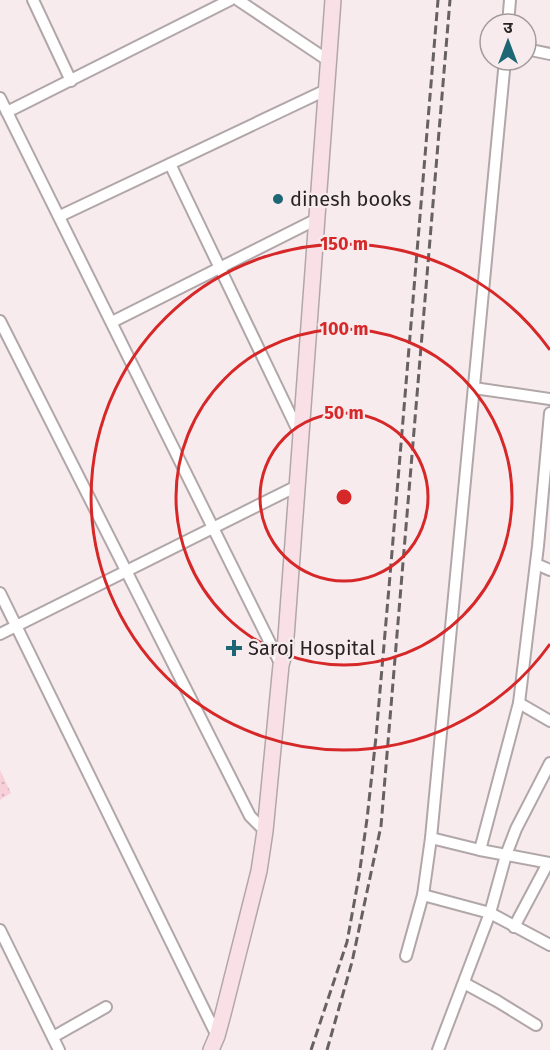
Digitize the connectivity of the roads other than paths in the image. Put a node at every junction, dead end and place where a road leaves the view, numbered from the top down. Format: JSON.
{"nodes":[{"id":1,"x":33,"y":0,"type":"edge"},
{"id":2,"x":230,"y":0,"type":"edge"},
{"id":3,"x":238,"y":0,"type":"edge"},
{"id":4,"x":333,"y":0,"type":"edge"},
{"id":5,"x":328,"y":61,"type":"junction"},
{"id":6,"x":504,"y":72,"type":"edge"},
{"id":7,"x":71,"y":81,"type":"junction"},
{"id":8,"x":326,"y":90,"type":"junction"},
{"id":9,"x":0,"y":98,"type":"edge"},
{"id":10,"x":7,"y":112,"type":"junction"},
{"id":11,"x":170,"y":164,"type":"junction"},
{"id":12,"x":60,"y":216,"type":"junction"},
{"id":13,"x":317,"y":219,"type":"junction"},
{"id":14,"x":220,"y":268,"type":"junction"},
{"id":15,"x":0,"y":321,"type":"edge"},
{"id":16,"x":112,"y":322,"type":"junction"},
{"id":17,"x":474,"y":388,"type":"junction"},
{"id":18,"x":550,"y":399,"type":"edge"},
{"id":19,"x":550,"y":413,"type":"edge"},
{"id":20,"x":301,"y":437,"type":"junction"},
{"id":21,"x":297,"y":486,"type":"junction"},
{"id":22,"x":213,"y":528,"type":"junction"},
{"id":23,"x":536,"y":564,"type":"junction"},
{"id":24,"x":550,"y":570,"type":"edge"},
{"id":25,"x":126,"y":571,"type":"junction"},
{"id":26,"x":0,"y":592,"type":"edge"},
{"id":27,"x":16,"y":626,"type":"junction"},
{"id":28,"x":0,"y":634,"type":"edge"},
{"id":29,"x":281,"y":665,"type":"junction"},
{"id":30,"x":519,"y":703,"type":"junction"},
{"id":31,"x":550,"y":721,"type":"edge"},
{"id":32,"x":550,"y":763,"type":"edge"},
{"id":33,"x":265,"y":831,"type":"junction"},
{"id":34,"x":430,"y":837,"type":"junction"},
{"id":35,"x":480,"y":850,"type":"junction"},
{"id":36,"x":506,"y":855,"type":"junction"},
{"id":37,"x":549,"y":863,"type":"edge"},
{"id":38,"x":423,"y":895,"type":"junction"},
{"id":39,"x":490,"y":914,"type":"junction"},
{"id":40,"x":514,"y":927,"type":"junction"},
{"id":41,"x":0,"y":930,"type":"edge"},
{"id":42,"x":550,"y":945,"type":"edge"},
{"id":43,"x":406,"y":956,"type":"dead end"},
{"id":44,"x":464,"y":983,"type":"junction"},
{"id":45,"x":106,"y":1007,"type":"dead end"},
{"id":46,"x":536,"y":1025,"type":"dead end"},
{"id":47,"x":53,"y":1037,"type":"junction"},
{"id":48,"x":214,"y":1043,"type":"edge"},
{"id":49,"x":59,"y":1050,"type":"edge"},
{"id":50,"x":439,"y":1050,"type":"edge"}],
"edges":[{"from":1,"to":7,"type":"street"},
{"from":2,"to":7,"type":"street"},
{"from":3,"to":5,"type":"street"},
{"from":4,"to":5,"type":"street"},
{"from":5,"to":8,"type":"street"},
{"from":6,"to":17,"type":"street"},
{"from":7,"to":10,"type":"street"},
{"from":8,"to":11,"type":"street"},
{"from":8,"to":13,"type":"street"},
{"from":9,"to":10,"type":"street"},
{"from":10,"to":12,"type":"street"},
{"from":11,"to":12,"type":"street"},
{"from":11,"to":14,"type":"street"},
{"from":12,"to":16,"type":"street"},
{"from":13,"to":14,"type":"street"},
{"from":13,"to":20,"type":"street"},
{"from":14,"to":16,"type":"street"},
{"from":14,"to":20,"type":"street"},
{"from":15,"to":25,"type":"street"},
{"from":16,"to":22,"type":"street"},
{"from":17,"to":18,"type":"street"},
{"from":17,"to":34,"type":"street"},
{"from":19,"to":23,"type":"street"},
{"from":20,"to":21,"type":"street"},
{"from":21,"to":22,"type":"street"},
{"from":21,"to":29,"type":"street"},
{"from":22,"to":25,"type":"street"},
{"from":22,"to":29,"type":"street"},
{"from":23,"to":24,"type":"street"},
{"from":23,"to":30,"type":"street"},
{"from":25,"to":27,"type":"street"},
{"from":25,"to":33,"type":"street"},
{"from":26,"to":27,"type":"street"},
{"from":27,"to":28,"type":"street"},
{"from":27,"to":48,"type":"street"},
{"from":29,"to":33,"type":"street"},
{"from":30,"to":31,"type":"street"},
{"from":30,"to":35,"type":"street"},
{"from":32,"to":36,"type":"street"},
{"from":33,"to":48,"type":"street"},
{"from":34,"to":35,"type":"street"},
{"from":34,"to":38,"type":"street"},
{"from":35,"to":36,"type":"street"},
{"from":36,"to":37,"type":"street"},
{"from":36,"to":39,"type":"street"},
{"from":37,"to":40,"type":"street"},
{"from":38,"to":39,"type":"street"},
{"from":38,"to":43,"type":"street"},
{"from":39,"to":40,"type":"street"},
{"from":39,"to":44,"type":"street"},
{"from":40,"to":42,"type":"street"},
{"from":41,"to":47,"type":"street"},
{"from":44,"to":46,"type":"street"},
{"from":44,"to":50,"type":"street"},
{"from":45,"to":47,"type":"street"},
{"from":47,"to":49,"type":"street"}]}
